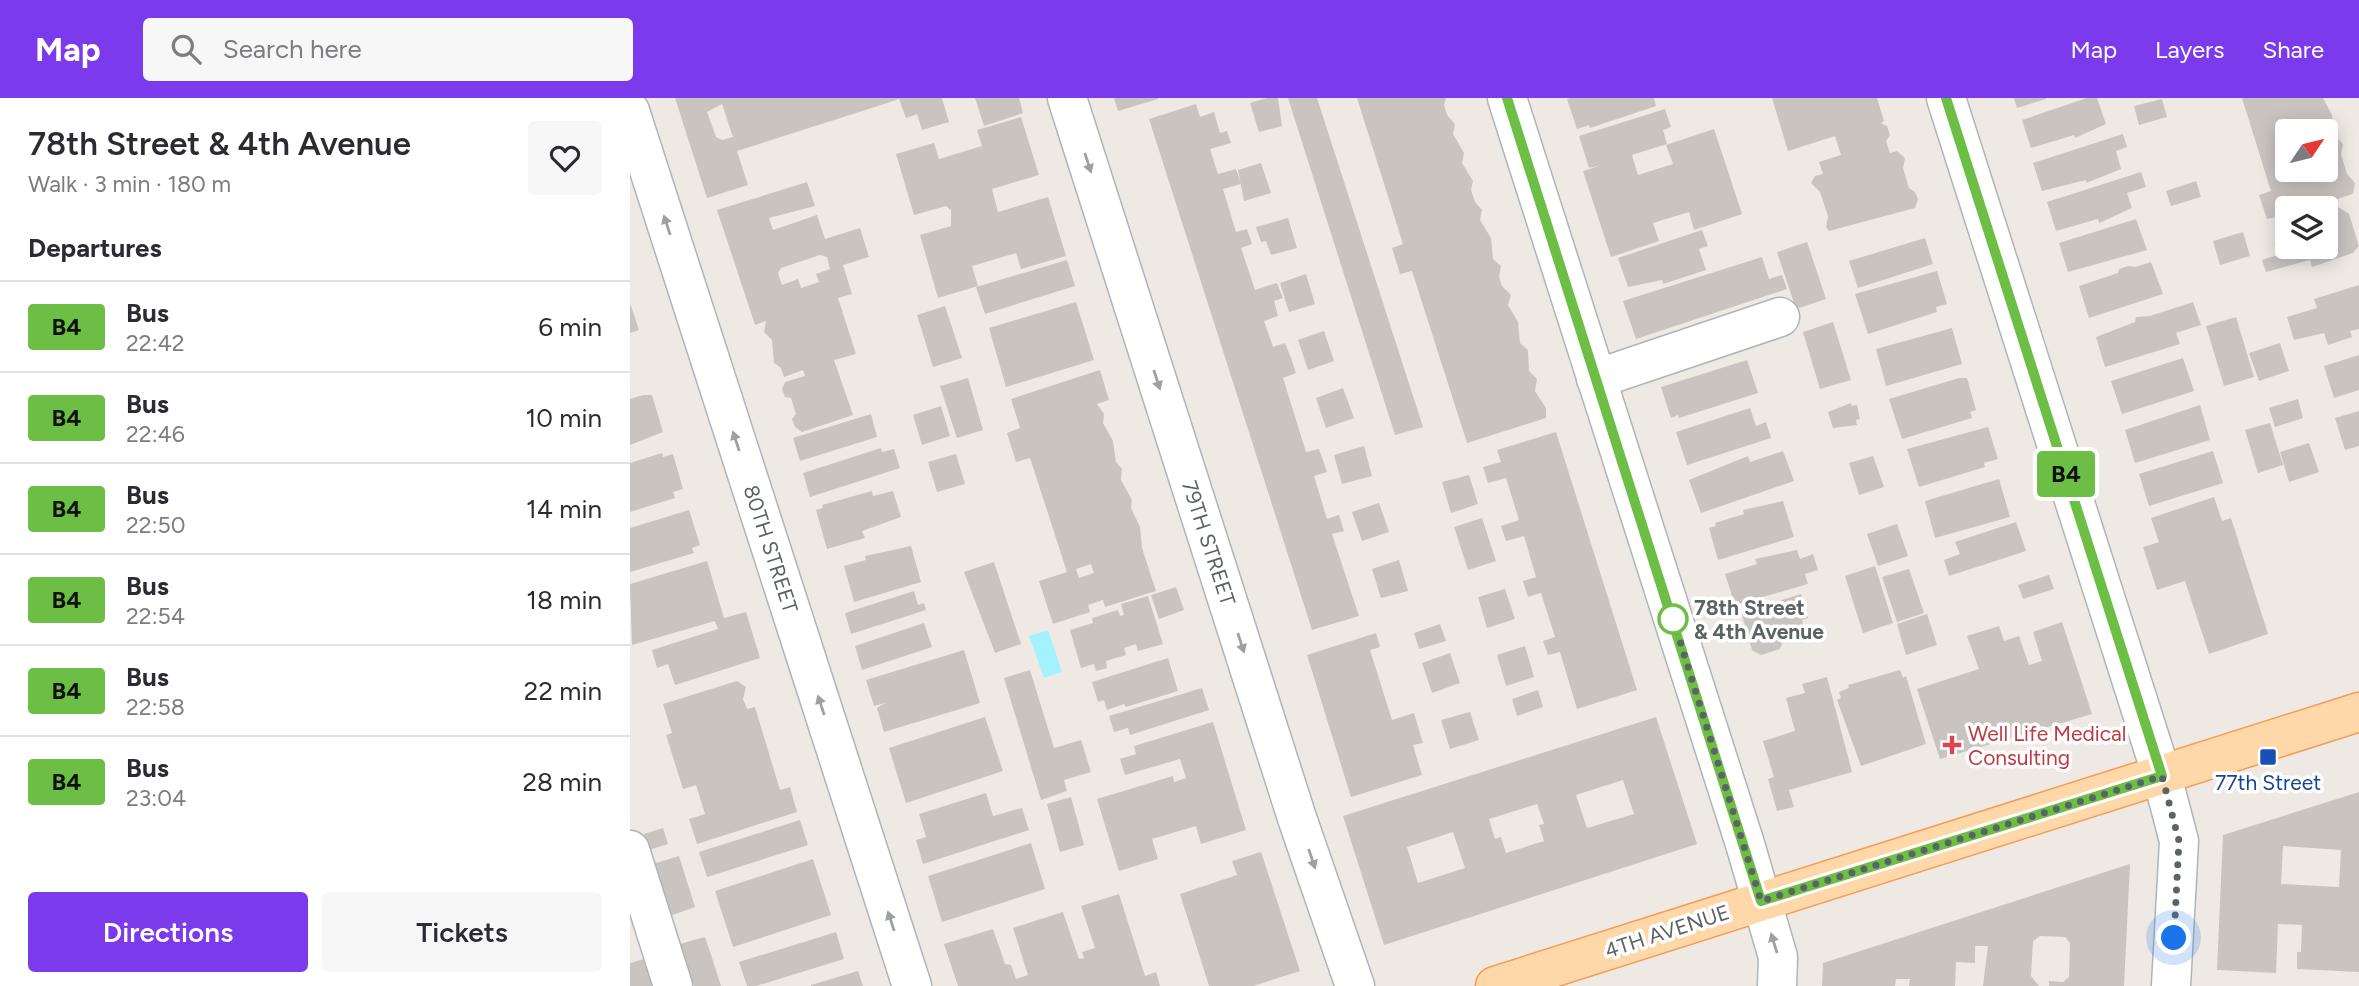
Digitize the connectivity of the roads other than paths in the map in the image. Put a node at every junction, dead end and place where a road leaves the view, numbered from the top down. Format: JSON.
{"nodes":[{"id":1,"x":1067,"y":98,"type":"edge"},
{"id":2,"x":1507,"y":98,"type":"edge"},
{"id":3,"x":1945,"y":98,"type":"edge"},
{"id":4,"x":630,"y":111,"type":"edge"},
{"id":5,"x":1780,"y":317,"type":"dead end"},
{"id":6,"x":1596,"y":379,"type":"junction"},
{"id":7,"x":2359,"y":712,"type":"edge"},
{"id":8,"x":2162,"y":776,"type":"junction"},
{"id":9,"x":630,"y":850,"type":"edge"},
{"id":10,"x":1761,"y":901,"type":"junction"},
{"id":11,"x":673,"y":986,"type":"edge"},
{"id":12,"x":912,"y":986,"type":"edge"},
{"id":13,"x":1355,"y":986,"type":"edge"},
{"id":14,"x":1495,"y":986,"type":"edge"},
{"id":15,"x":1777,"y":986,"type":"edge"},
{"id":16,"x":2171,"y":986,"type":"edge"}],
"edges":[{"from":1,"to":13,"type":"street","name":"79TH STREET","one_way":true},
{"from":2,"to":6,"type":"street"},
{"from":3,"to":8,"type":"street"},
{"from":12,"to":4,"type":"street","name":"80TH STREET","one_way":true},
{"from":5,"to":6,"type":"street"},
{"from":6,"to":10,"type":"street"},
{"from":7,"to":8,"type":"main road","name":"4TH AVENUE"},
{"from":8,"to":10,"type":"main road","name":"4TH AVENUE"},
{"from":8,"to":16,"type":"street"},
{"from":9,"to":11,"type":"street"},
{"from":10,"to":14,"type":"main road","name":"4TH AVENUE"},
{"from":15,"to":10,"type":"street","one_way":true}]}
